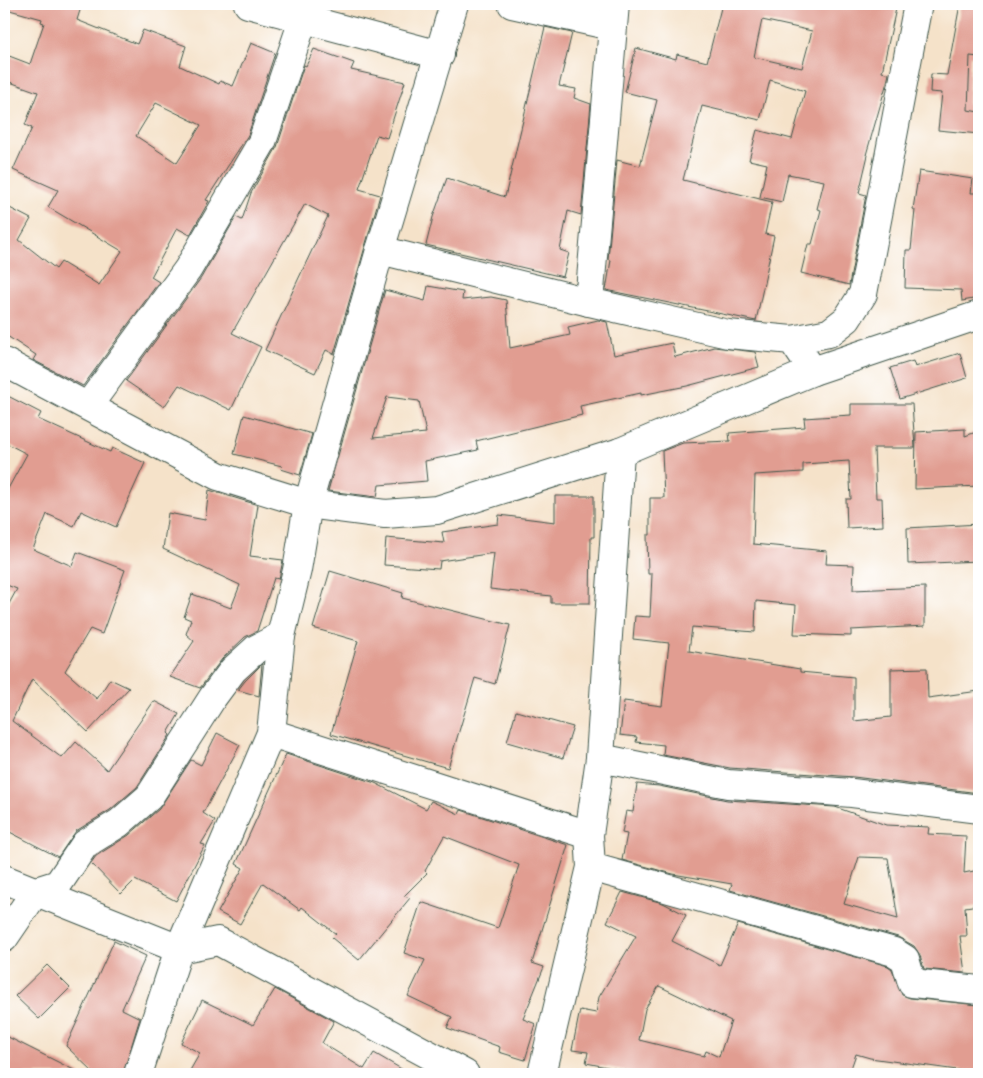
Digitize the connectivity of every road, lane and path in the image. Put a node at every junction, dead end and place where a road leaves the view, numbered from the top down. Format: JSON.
{"nodes":[{"id":1,"x":248,"y":4,"type":"edge"},
{"id":2,"x":454,"y":4,"type":"edge"},
{"id":3,"x":512,"y":4,"type":"edge"},
{"id":4,"x":918,"y":4,"type":"edge"},
{"id":5,"x":614,"y":15,"type":"edge"},
{"id":6,"x":303,"y":20,"type":"junction"},
{"id":7,"x":440,"y":55,"type":"junction"},
{"id":8,"x":380,"y":250,"type":"junction"},
{"id":9,"x":589,"y":302,"type":"junction"},
{"id":10,"x":979,"y":315,"type":"edge"},
{"id":11,"x":792,"y":340,"type":"junction"},
{"id":12,"x":4,"y":362,"type":"edge"},
{"id":13,"x":813,"y":371,"type":"junction"},
{"id":14,"x":88,"y":406,"type":"junction"},
{"id":15,"x":620,"y":452,"type":"junction"},
{"id":16,"x":308,"y":504,"type":"junction"},
{"id":17,"x":281,"y":636,"type":"junction"},
{"id":18,"x":271,"y":733,"type":"junction"},
{"id":19,"x":600,"y":758,"type":"junction"},
{"id":20,"x":979,"y":809,"type":"edge"},
{"id":21,"x":589,"y":836,"type":"junction"},
{"id":22,"x":591,"y":867,"type":"junction"},
{"id":23,"x":4,"y":880,"type":"edge"},
{"id":24,"x":36,"y":891,"type":"junction"},
{"id":25,"x":4,"y":938,"type":"edge"},
{"id":26,"x":179,"y":949,"type":"junction"},
{"id":27,"x":979,"y":990,"type":"edge"},
{"id":28,"x":138,"y":1074,"type":"edge"},
{"id":29,"x":465,"y":1074,"type":"edge"},
{"id":30,"x":542,"y":1074,"type":"edge"}],
"edges":[{"from":1,"to":6,"type":"street"},
{"from":2,"to":7,"type":"street"},
{"from":3,"to":5,"type":"street"},
{"from":4,"to":11,"type":"street"},
{"from":5,"to":9,"type":"street"},
{"from":6,"to":7,"type":"street"},
{"from":6,"to":14,"type":"street"},
{"from":7,"to":8,"type":"street"},
{"from":8,"to":9,"type":"street"},
{"from":8,"to":16,"type":"street"},
{"from":9,"to":11,"type":"street"},
{"from":10,"to":13,"type":"street"},
{"from":11,"to":13,"type":"street"},
{"from":12,"to":14,"type":"street"},
{"from":13,"to":15,"type":"street"},
{"from":14,"to":16,"type":"street"},
{"from":15,"to":16,"type":"street"},
{"from":15,"to":19,"type":"street"},
{"from":16,"to":17,"type":"street"},
{"from":17,"to":18,"type":"street"},
{"from":17,"to":24,"type":"street"},
{"from":18,"to":21,"type":"street"},
{"from":18,"to":26,"type":"street"},
{"from":19,"to":20,"type":"street"},
{"from":19,"to":21,"type":"street"},
{"from":21,"to":22,"type":"street"},
{"from":22,"to":27,"type":"street"},
{"from":22,"to":30,"type":"street"},
{"from":23,"to":24,"type":"street"},
{"from":24,"to":25,"type":"street"},
{"from":24,"to":26,"type":"street"},
{"from":26,"to":28,"type":"street"},
{"from":26,"to":29,"type":"street"}]}
